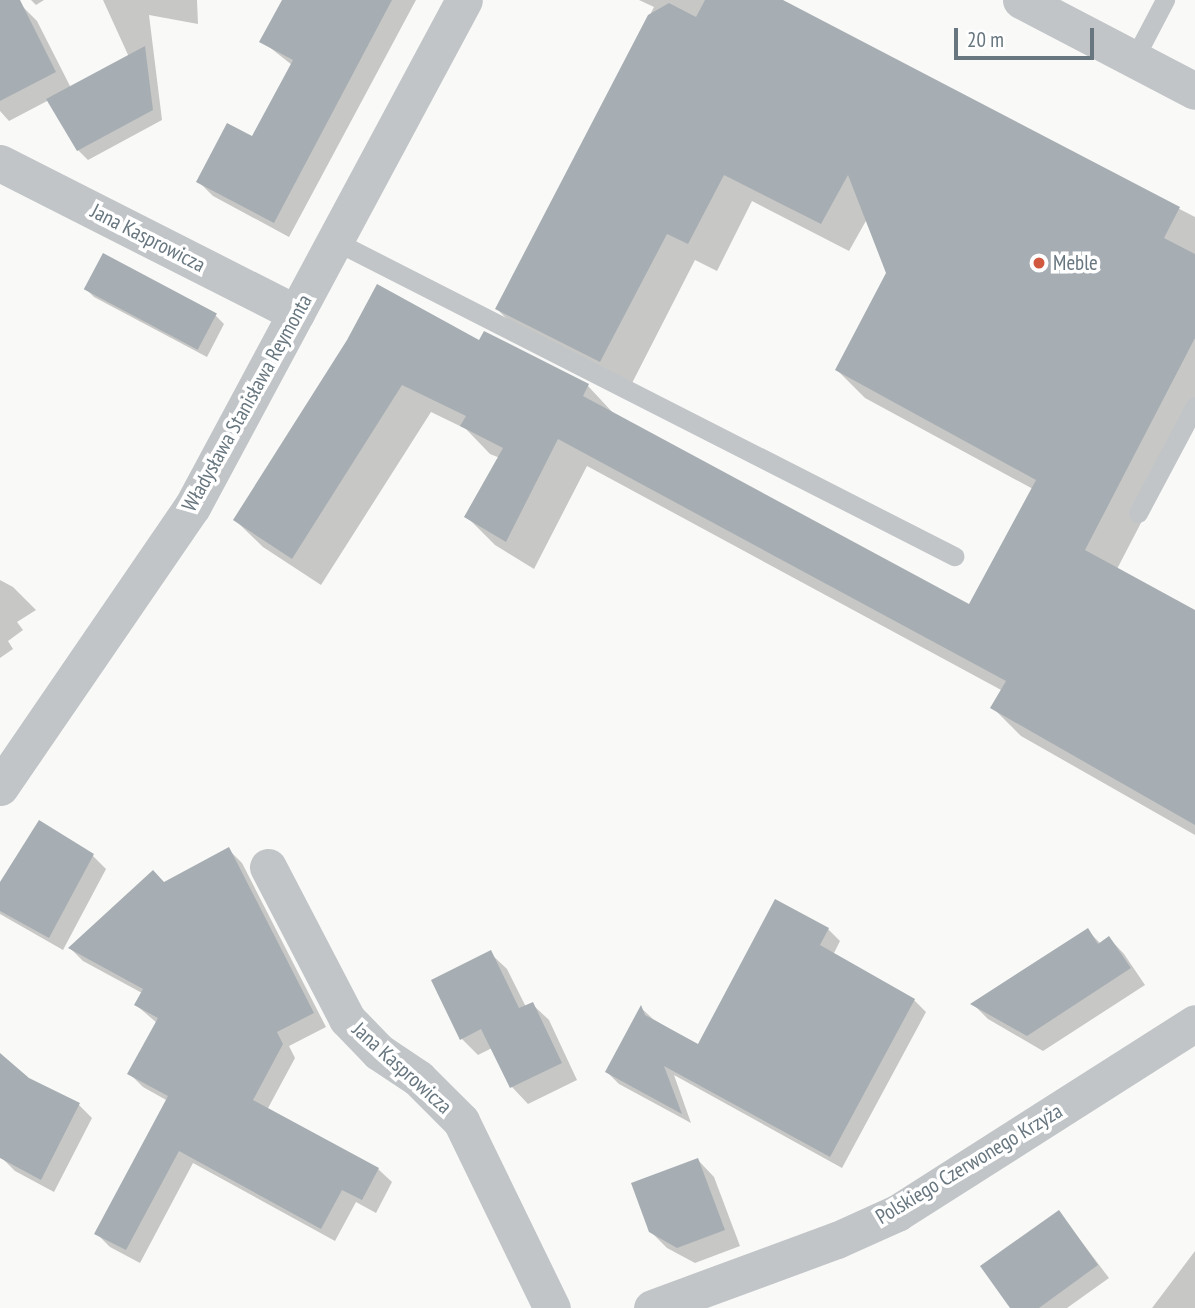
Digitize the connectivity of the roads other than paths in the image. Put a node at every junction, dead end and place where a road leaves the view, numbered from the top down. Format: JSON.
{"nodes":[{"id":1,"x":464,"y":0,"type":"edge"},
{"id":2,"x":1021,"y":0,"type":"edge"},
{"id":3,"x":1165,"y":0,"type":"edge"},
{"id":4,"x":1133,"y":59,"type":"junction"},
{"id":5,"x":1195,"y":91,"type":"edge"},
{"id":6,"x":0,"y":163,"type":"edge"},
{"id":7,"x":335,"y":241,"type":"junction"},
{"id":8,"x":296,"y":313,"type":"junction"},
{"id":9,"x":1195,"y":406,"type":"edge"},
{"id":10,"x":1138,"y":513,"type":"dead end"},
{"id":11,"x":954,"y":556,"type":"dead end"},
{"id":12,"x":0,"y":787,"type":"edge"},
{"id":13,"x":268,"y":867,"type":"dead end"},
{"id":14,"x":1195,"y":1023,"type":"edge"},
{"id":15,"x":552,"y":1308,"type":"edge"},
{"id":16,"x":652,"y":1308,"type":"edge"}],
"edges":[{"from":1,"to":7,"type":"street","name":"Władysława Stanisława Reymonta"},
{"from":2,"to":4,"type":"street"},
{"from":3,"to":4,"type":"lane"},
{"from":4,"to":5,"type":"street"},
{"from":6,"to":8,"type":"street","name":"Jana Kasprowicza"},
{"from":7,"to":8,"type":"street","name":"Władysława Stanisława Reymonta"},
{"from":7,"to":11,"type":"lane"},
{"from":8,"to":12,"type":"street","name":"Władysława Stanisława Reymonta"},
{"from":9,"to":10,"type":"lane"},
{"from":13,"to":15,"type":"street","name":"Jana Kasprowicza"},
{"from":14,"to":16,"type":"street","name":"Polskiego Czerwonego Krzyża"}]}
